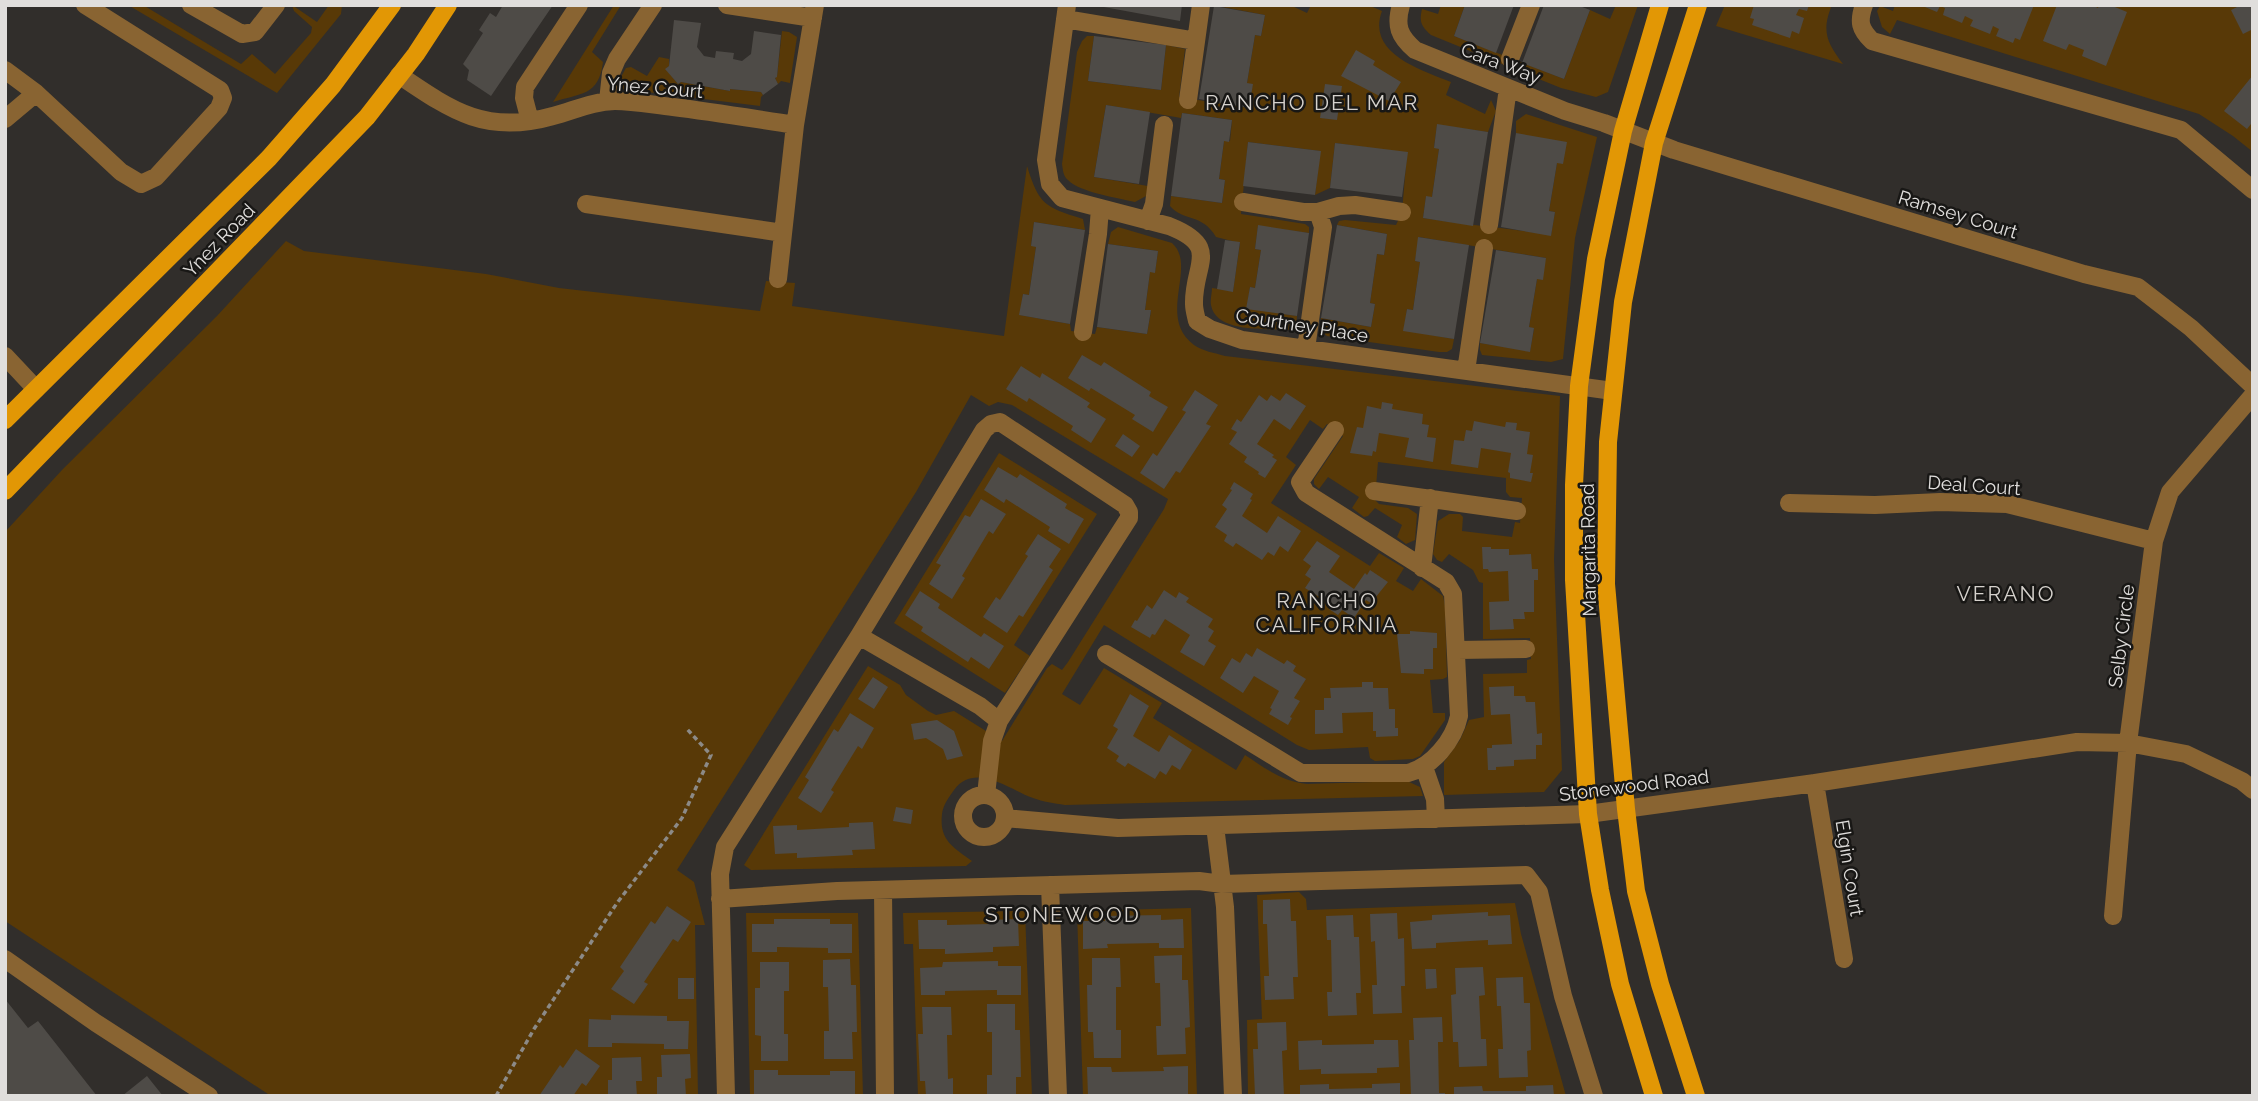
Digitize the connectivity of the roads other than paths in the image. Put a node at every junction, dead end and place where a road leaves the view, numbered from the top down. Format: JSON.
{"nodes":[{"id":1,"x":85,"y":5,"type":"edge"},
{"id":2,"x":191,"y":5,"type":"edge"},
{"id":3,"x":276,"y":5,"type":"edge"},
{"id":4,"x":448,"y":5,"type":"edge"},
{"id":5,"x":579,"y":5,"type":"edge"},
{"id":6,"x":653,"y":5,"type":"edge"},
{"id":7,"x":727,"y":5,"type":"edge"},
{"id":8,"x":1201,"y":5,"type":"edge"},
{"id":9,"x":1401,"y":5,"type":"edge"},
{"id":10,"x":1531,"y":5,"type":"edge"},
{"id":11,"x":1660,"y":5,"type":"edge"},
{"id":12,"x":1698,"y":5,"type":"edge"},
{"id":13,"x":1864,"y":5,"type":"edge"},
{"id":14,"x":386,"y":7,"type":"edge"},
{"id":15,"x":814,"y":12,"type":"edge"},
{"id":16,"x":1066,"y":12,"type":"edge"},
{"id":17,"x":1196,"y":41,"type":"junction"},
{"id":18,"x":1510,"y":59,"type":"dead end"},
{"id":19,"x":5,"y":70,"type":"edge"},
{"id":20,"x":399,"y":75,"type":"junction"},
{"id":21,"x":1508,"y":88,"type":"junction"},
{"id":22,"x":37,"y":93,"type":"junction"},
{"id":23,"x":1188,"y":100,"type":"dead end"},
{"id":24,"x":608,"y":101,"type":"junction"},
{"id":25,"x":5,"y":119,"type":"edge"},
{"id":26,"x":530,"y":121,"type":"junction"},
{"id":27,"x":795,"y":125,"type":"junction"},
{"id":28,"x":1164,"y":125,"type":"dead end"},
{"id":29,"x":1622,"y":131,"type":"junction"},
{"id":30,"x":1654,"y":143,"type":"junction"},
{"id":31,"x":2253,"y":191,"type":"edge"},
{"id":32,"x":1243,"y":202,"type":"dead end"},
{"id":33,"x":586,"y":204,"type":"dead end"},
{"id":34,"x":1100,"y":208,"type":"junction"},
{"id":35,"x":1318,"y":212,"type":"junction"},
{"id":36,"x":1402,"y":212,"type":"dead end"},
{"id":37,"x":1148,"y":221,"type":"junction"},
{"id":38,"x":1489,"y":225,"type":"dead end"},
{"id":39,"x":783,"y":233,"type":"junction"},
{"id":40,"x":1484,"y":248,"type":"dead end"},
{"id":41,"x":778,"y":279,"type":"dead end"},
{"id":42,"x":1083,"y":332,"type":"dead end"},
{"id":43,"x":1306,"y":349,"type":"junction"},
{"id":44,"x":5,"y":356,"type":"edge"},
{"id":45,"x":1466,"y":371,"type":"junction"},
{"id":46,"x":1579,"y":386,"type":"junction"},
{"id":47,"x":2253,"y":386,"type":"edge"},
{"id":48,"x":36,"y":389,"type":"junction"},
{"id":49,"x":1613,"y":391,"type":"junction"},
{"id":50,"x":2253,"y":395,"type":"edge"},
{"id":51,"x":5,"y":420,"type":"edge"},
{"id":52,"x":1335,"y":430,"type":"dead end"},
{"id":53,"x":5,"y":491,"type":"edge"},
{"id":54,"x":1374,"y":491,"type":"dead end"},
{"id":55,"x":1430,"y":498,"type":"junction"},
{"id":56,"x":1788,"y":503,"type":"dead end"},
{"id":57,"x":1517,"y":510,"type":"dead end"},
{"id":58,"x":2154,"y":541,"type":"junction"},
{"id":59,"x":1422,"y":568,"type":"junction"},
{"id":60,"x":859,"y":636,"type":"junction"},
{"id":61,"x":1526,"y":649,"type":"dead end"},
{"id":62,"x":1457,"y":650,"type":"junction"},
{"id":63,"x":1106,"y":653,"type":"dead end"},
{"id":64,"x":999,"y":721,"type":"junction"},
{"id":65,"x":2129,"y":743,"type":"junction"},
{"id":66,"x":1424,"y":767,"type":"junction"},
{"id":67,"x":1815,"y":783,"type":"junction"},
{"id":68,"x":2253,"y":790,"type":"edge"},
{"id":69,"x":986,"y":795,"type":"junction"},
{"id":70,"x":1626,"y":809,"type":"junction"},
{"id":71,"x":1588,"y":814,"type":"junction"},
{"id":72,"x":1005,"y":818,"type":"junction"},
{"id":73,"x":1436,"y":819,"type":"junction"},
{"id":74,"x":1215,"y":826,"type":"junction"},
{"id":75,"x":1222,"y":884,"type":"junction"},
{"id":76,"x":1051,"y":885,"type":"junction"},
{"id":77,"x":883,"y":890,"type":"junction"},
{"id":78,"x":720,"y":899,"type":"junction"},
{"id":79,"x":2113,"y":916,"type":"dead end"},
{"id":80,"x":5,"y":959,"type":"edge"},
{"id":81,"x":1844,"y":959,"type":"dead end"},
{"id":82,"x":209,"y":1096,"type":"edge"},
{"id":83,"x":726,"y":1096,"type":"edge"},
{"id":84,"x":885,"y":1096,"type":"edge"},
{"id":85,"x":1058,"y":1096,"type":"edge"},
{"id":86,"x":1233,"y":1096,"type":"edge"},
{"id":87,"x":1594,"y":1096,"type":"edge"},
{"id":88,"x":1654,"y":1096,"type":"edge"},
{"id":89,"x":1696,"y":1096,"type":"edge"}],
"edges":[{"from":1,"to":22,"type":"street"},
{"from":2,"to":3,"type":"street"},
{"from":4,"to":20,"type":"main road","name":"Ynez Road"},
{"from":5,"to":26,"type":"street"},
{"from":6,"to":24,"type":"street"},
{"from":7,"to":15,"type":"street"},
{"from":8,"to":17,"type":"street"},
{"from":9,"to":21,"type":"street","name":"Cara Way"},
{"from":10,"to":18,"type":"street"},
{"from":11,"to":29,"type":"main road","name":"Margarita Road"},
{"from":12,"to":30,"type":"main road","name":"Margarita Road"},
{"from":13,"to":31,"type":"street"},
{"from":14,"to":48,"type":"main road","name":"Ynez Road"},
{"from":15,"to":27,"type":"street"},
{"from":16,"to":17,"type":"street"},
{"from":16,"to":34,"type":"street","name":"Courtney Place"},
{"from":17,"to":23,"type":"street"},
{"from":19,"to":22,"type":"street"},
{"from":20,"to":26,"type":"street","name":"Ynez Court"},
{"from":20,"to":53,"type":"main road","name":"Ynez Road"},
{"from":21,"to":29,"type":"street","name":"Cara Way"},
{"from":21,"to":38,"type":"street"},
{"from":22,"to":25,"type":"street"},
{"from":24,"to":26,"type":"street","name":"Ynez Court"},
{"from":24,"to":27,"type":"street","name":"Ynez Court"},
{"from":27,"to":39,"type":"street"},
{"from":28,"to":37,"type":"street"},
{"from":29,"to":30,"type":"street","name":"Ramsey Court"},
{"from":29,"to":46,"type":"main road","name":"Margarita Road"},
{"from":30,"to":47,"type":"street","name":"Ramsey Court"},
{"from":30,"to":49,"type":"main road","name":"Margarita Road"},
{"from":32,"to":35,"type":"street"},
{"from":33,"to":39,"type":"street"},
{"from":34,"to":37,"type":"street","name":"Courtney Place"},
{"from":34,"to":42,"type":"street"},
{"from":35,"to":36,"type":"street"},
{"from":35,"to":43,"type":"street"},
{"from":37,"to":43,"type":"street","name":"Courtney Place"},
{"from":39,"to":41,"type":"street"},
{"from":40,"to":45,"type":"street"},
{"from":43,"to":45,"type":"street","name":"Courtney Place"},
{"from":44,"to":48,"type":"street"},
{"from":45,"to":46,"type":"street","name":"Courtney Place"},
{"from":46,"to":49,"type":"street","name":"Courtney Place"},
{"from":46,"to":71,"type":"main road","name":"Margarita Road"},
{"from":48,"to":51,"type":"main road","name":"Ynez Road"},
{"from":49,"to":70,"type":"main road","name":"Margarita Road"},
{"from":50,"to":58,"type":"street","name":"Selby Circle"},
{"from":52,"to":59,"type":"street"},
{"from":54,"to":55,"type":"street"},
{"from":55,"to":57,"type":"street"},
{"from":55,"to":59,"type":"street"},
{"from":56,"to":58,"type":"street","name":"Deal Court"},
{"from":58,"to":65,"type":"street","name":"Selby Circle"},
{"from":59,"to":62,"type":"street"},
{"from":60,"to":64,"type":"street"},
{"from":60,"to":64,"type":"street"},
{"from":60,"to":78,"type":"street"},
{"from":61,"to":62,"type":"street"},
{"from":62,"to":66,"type":"street"},
{"from":63,"to":66,"type":"street"},
{"from":64,"to":69,"type":"street"},
{"from":65,"to":67,"type":"street","name":"Stonewood Road"},
{"from":65,"to":68,"type":"street","name":"Stonewood Road"},
{"from":65,"to":79,"type":"street","name":"Selby Circle"},
{"from":66,"to":73,"type":"street"},
{"from":67,"to":70,"type":"street","name":"Stonewood Road"},
{"from":67,"to":81,"type":"street","name":"Elgin Court"},
{"from":69,"to":72,"type":"street"},
{"from":69,"to":72,"type":"street"},
{"from":70,"to":71,"type":"street","name":"Stonewood Road"},
{"from":70,"to":89,"type":"main road","name":"Margarita Road"},
{"from":71,"to":73,"type":"street","name":"Stonewood Road"},
{"from":71,"to":88,"type":"main road","name":"Margarita Road"},
{"from":72,"to":74,"type":"street","name":"Stonewood Road"},
{"from":73,"to":74,"type":"street","name":"Stonewood Road"},
{"from":74,"to":75,"type":"street"},
{"from":75,"to":76,"type":"street"},
{"from":75,"to":86,"type":"street"},
{"from":75,"to":87,"type":"street"},
{"from":76,"to":77,"type":"street"},
{"from":76,"to":85,"type":"street"},
{"from":77,"to":78,"type":"street"},
{"from":77,"to":84,"type":"street"},
{"from":78,"to":83,"type":"street"},
{"from":80,"to":82,"type":"street"}]}
